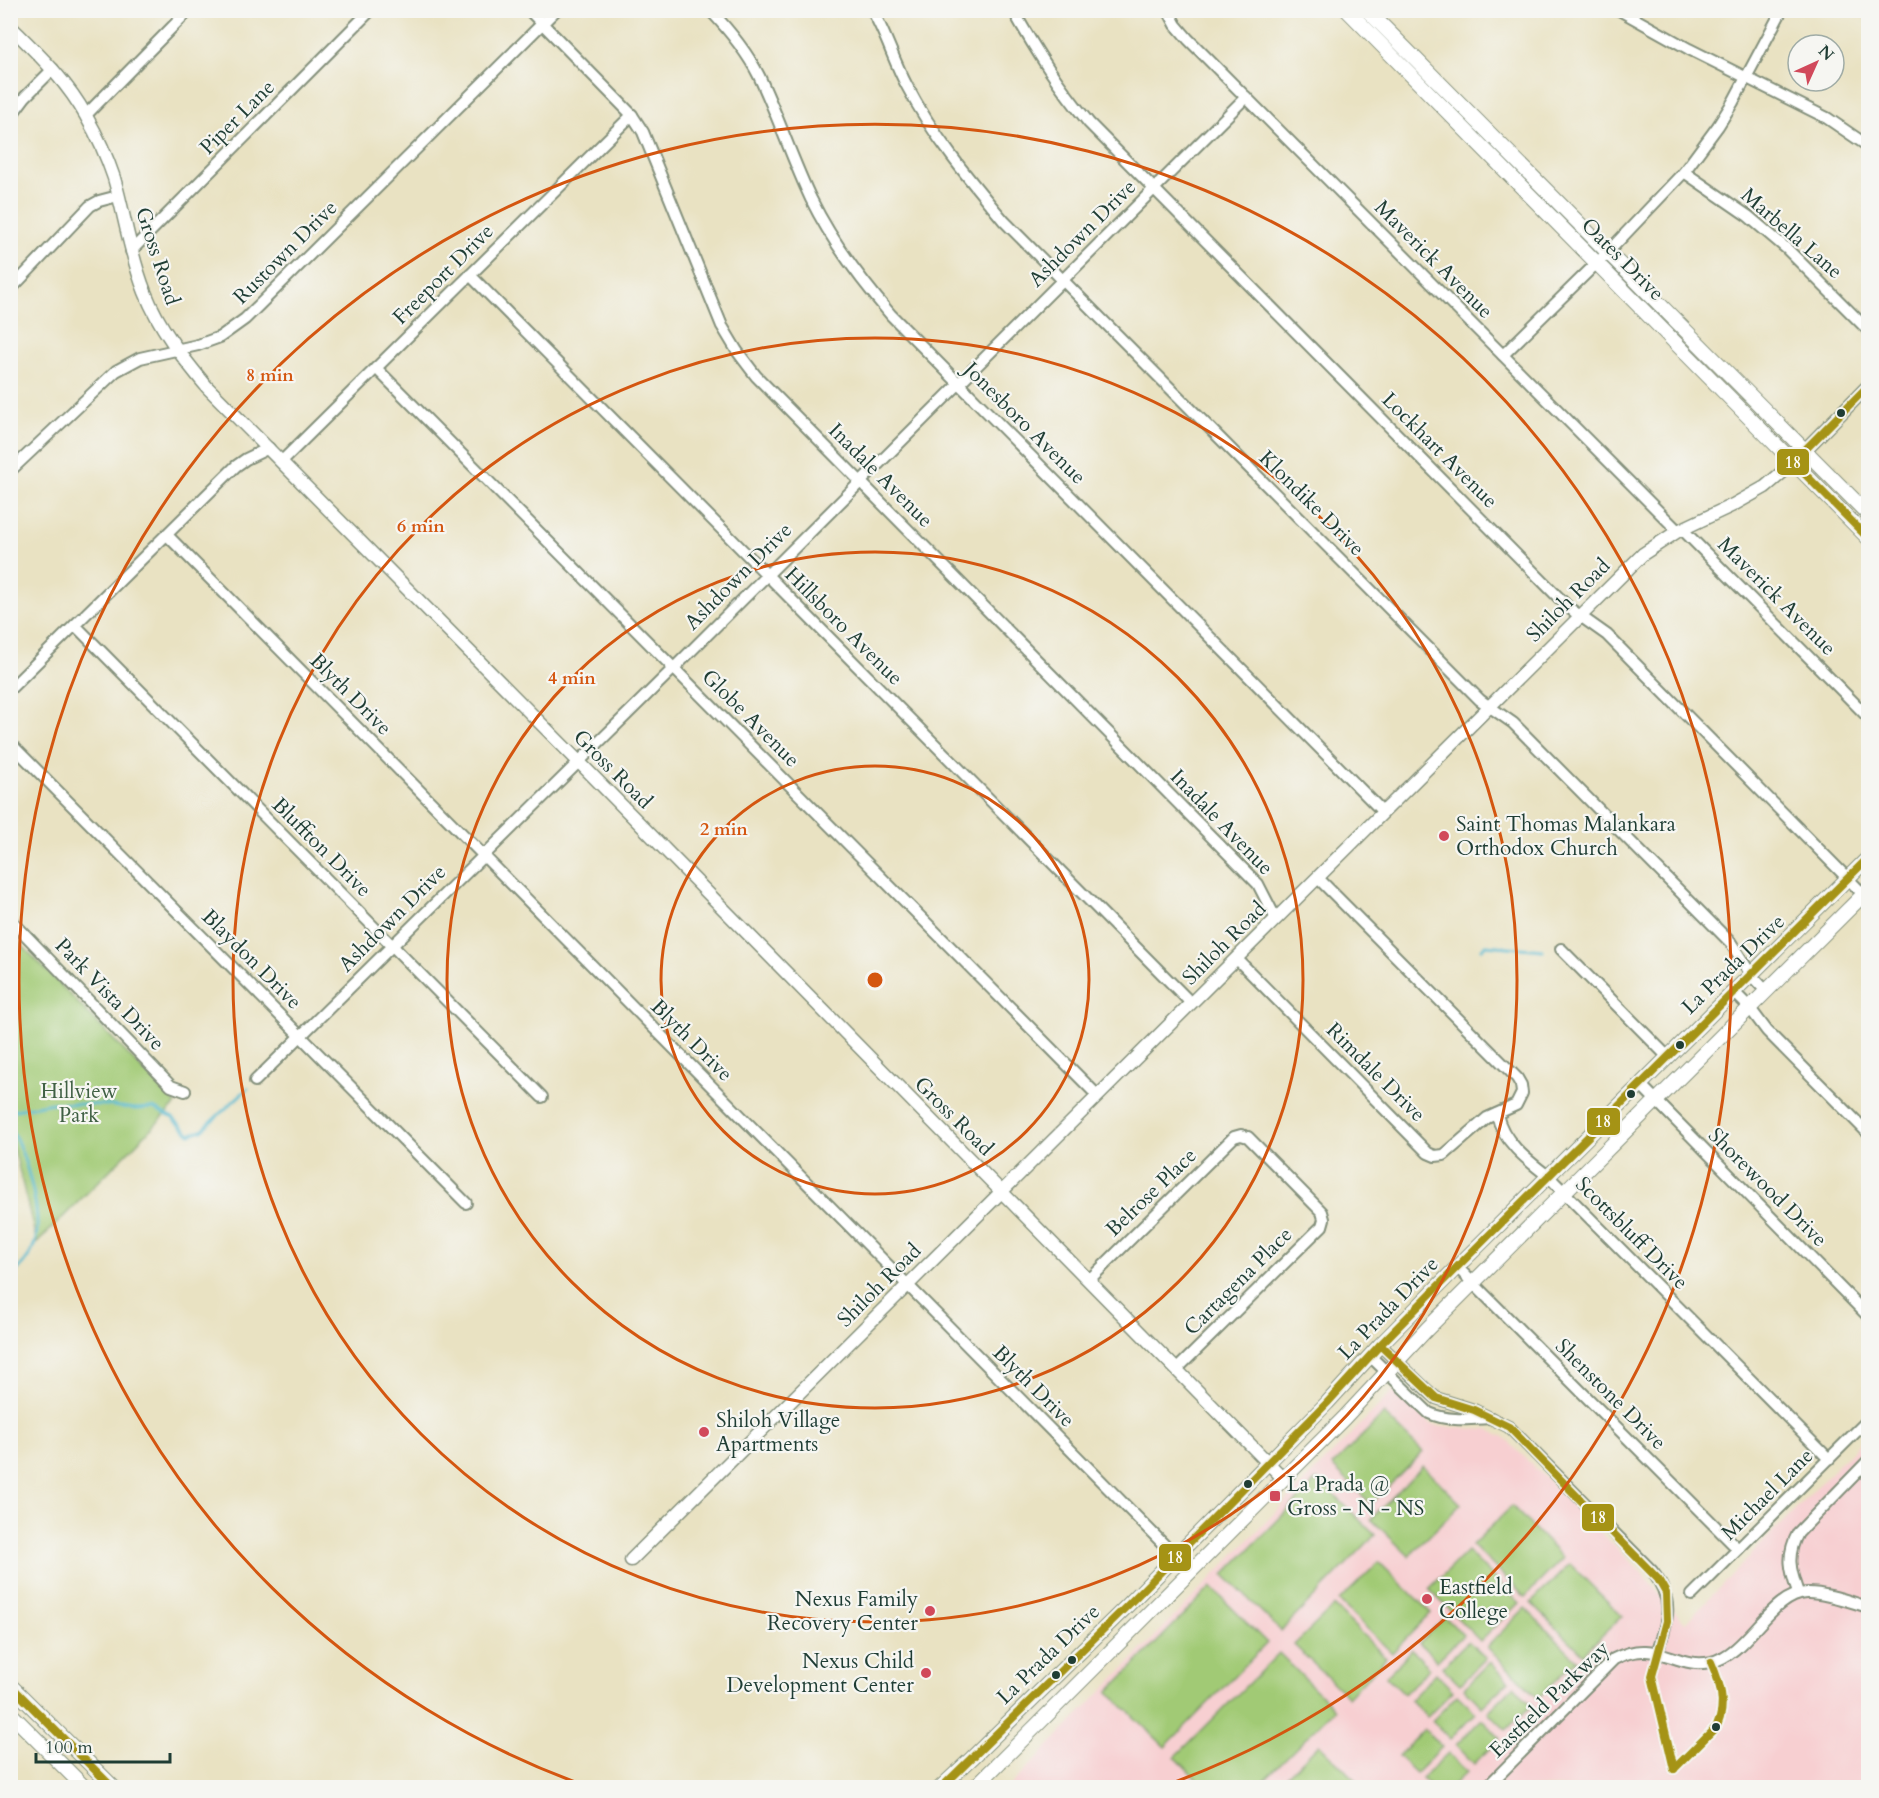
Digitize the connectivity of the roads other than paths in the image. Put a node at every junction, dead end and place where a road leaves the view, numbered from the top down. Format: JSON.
{"nodes":[{"id":1,"x":189,"y":10,"type":"edge"},
{"id":2,"x":371,"y":10,"type":"edge"},
{"id":3,"x":529,"y":10,"type":"edge"},
{"id":4,"x":556,"y":10,"type":"edge"},
{"id":5,"x":710,"y":10,"type":"edge"},
{"id":6,"x":872,"y":10,"type":"edge"},
{"id":7,"x":1013,"y":10,"type":"edge"},
{"id":8,"x":1168,"y":10,"type":"edge"},
{"id":9,"x":1347,"y":10,"type":"edge"},
{"id":10,"x":1367,"y":10,"type":"edge"},
{"id":11,"x":1619,"y":10,"type":"edge"},
{"id":12,"x":1782,"y":10,"type":"edge"},
{"id":13,"x":542,"y":24,"type":"junction"},
{"id":14,"x":10,"y":26,"type":"edge"},
{"id":15,"x":53,"y":69,"type":"junction"},
{"id":16,"x":1747,"y":78,"type":"junction"},
{"id":17,"x":1246,"y":97,"type":"junction"},
{"id":18,"x":86,"y":115,"type":"junction"},
{"id":19,"x":632,"y":115,"type":"junction"},
{"id":20,"x":10,"y":117,"type":"edge"},
{"id":21,"x":1869,"y":146,"type":"edge"},
{"id":22,"x":1684,"y":171,"type":"junction"},
{"id":23,"x":1154,"y":189,"type":"junction"},
{"id":24,"x":118,"y":196,"type":"junction"},
{"id":25,"x":131,"y":251,"type":"junction"},
{"id":26,"x":1608,"y":252,"type":"junction"},
{"id":27,"x":1597,"y":262,"type":"junction"},
{"id":28,"x":470,"y":275,"type":"junction"},
{"id":29,"x":1063,"y":279,"type":"junction"},
{"id":30,"x":10,"y":290,"type":"edge"},
{"id":31,"x":1869,"y":330,"type":"edge"},
{"id":32,"x":176,"y":349,"type":"junction"},
{"id":33,"x":1503,"y":355,"type":"junction"},
{"id":34,"x":376,"y":368,"type":"junction"},
{"id":35,"x":958,"y":383,"type":"junction"},
{"id":36,"x":1869,"y":386,"type":"edge"},
{"id":37,"x":269,"y":448,"type":"junction"},
{"id":38,"x":1805,"y":449,"type":"junction"},
{"id":39,"x":282,"y":461,"type":"junction"},
{"id":40,"x":1793,"y":462,"type":"junction"},
{"id":41,"x":10,"y":471,"type":"edge"},
{"id":42,"x":860,"y":482,"type":"junction"},
{"id":43,"x":1869,"y":514,"type":"edge"},
{"id":44,"x":1680,"y":530,"type":"junction"},
{"id":45,"x":166,"y":535,"type":"junction"},
{"id":46,"x":1869,"y":538,"type":"edge"},
{"id":47,"x":766,"y":575,"type":"junction"},
{"id":48,"x":1580,"y":615,"type":"junction"},
{"id":49,"x":75,"y":625,"type":"junction"},
{"id":50,"x":674,"y":668,"type":"junction"},
{"id":51,"x":10,"y":689,"type":"edge"},
{"id":52,"x":1489,"y":706,"type":"junction"},
{"id":53,"x":1869,"y":717,"type":"edge"},
{"id":54,"x":10,"y":743,"type":"edge"},
{"id":55,"x":579,"y":762,"type":"junction"},
{"id":56,"x":1383,"y":812,"type":"junction"},
{"id":57,"x":483,"y":856,"type":"junction"},
{"id":58,"x":1869,"y":858,"type":"edge"},
{"id":59,"x":1318,"y":878,"type":"junction"},
{"id":60,"x":1848,"y":879,"type":"junction"},
{"id":61,"x":1866,"y":893,"type":"edge"},
{"id":62,"x":10,"y":919,"type":"edge"},
{"id":63,"x":1276,"y":919,"type":"junction"},
{"id":64,"x":392,"y":946,"type":"junction"},
{"id":65,"x":1561,"y":949,"type":"dead end"},
{"id":66,"x":1236,"y":958,"type":"junction"},
{"id":67,"x":1752,"y":976,"type":"junction"},
{"id":68,"x":1733,"y":991,"type":"junction"},
{"id":69,"x":1766,"y":991,"type":"junction"},
{"id":70,"x":1191,"y":1003,"type":"junction"},
{"id":71,"x":1749,"y":1007,"type":"junction"},
{"id":72,"x":301,"y":1036,"type":"junction"},
{"id":73,"x":1668,"y":1057,"type":"junction"},
{"id":74,"x":255,"y":1081,"type":"dead end"},
{"id":75,"x":1641,"y":1085,"type":"junction"},
{"id":76,"x":185,"y":1091,"type":"dead end"},
{"id":77,"x":1098,"y":1096,"type":"junction"},
{"id":78,"x":542,"y":1097,"type":"dead end"},
{"id":79,"x":1656,"y":1100,"type":"junction"},
{"id":80,"x":1497,"y":1114,"type":"junction"},
{"id":81,"x":1869,"y":1134,"type":"edge"},
{"id":82,"x":1548,"y":1176,"type":"junction"},
{"id":83,"x":1002,"y":1192,"type":"junction"},
{"id":84,"x":1563,"y":1192,"type":"junction"},
{"id":85,"x":466,"y":1203,"type":"dead end"},
{"id":86,"x":1324,"y":1219,"type":"joint"},
{"id":87,"x":1457,"y":1267,"type":"junction"},
{"id":88,"x":1089,"y":1280,"type":"junction"},
{"id":89,"x":1473,"y":1283,"type":"junction"},
{"id":90,"x":907,"y":1285,"type":"junction"},
{"id":91,"x":1869,"y":1316,"type":"edge"},
{"id":92,"x":1380,"y":1345,"type":"junction"},
{"id":93,"x":1370,"y":1356,"type":"junction"},
{"id":94,"x":1397,"y":1361,"type":"junction"},
{"id":95,"x":1176,"y":1369,"type":"junction"},
{"id":96,"x":1386,"y":1372,"type":"junction"},
{"id":97,"x":1494,"y":1418,"type":"junction"},
{"id":98,"x":1869,"y":1420,"type":"edge"},
{"id":99,"x":1829,"y":1459,"type":"junction"},
{"id":100,"x":1869,"y":1461,"type":"edge"},
{"id":101,"x":1268,"y":1463,"type":"junction"},
{"id":102,"x":1284,"y":1479,"type":"junction"},
{"id":103,"x":1738,"y":1549,"type":"junction"},
{"id":104,"x":1176,"y":1556,"type":"junction"},
{"id":105,"x":631,"y":1560,"type":"dead end"},
{"id":106,"x":1191,"y":1572,"type":"junction"},
{"id":107,"x":1798,"y":1593,"type":"junction"},
{"id":108,"x":1692,"y":1595,"type":"dead end"},
{"id":109,"x":1869,"y":1607,"type":"edge"},
{"id":110,"x":1657,"y":1653,"type":"junction"},
{"id":111,"x":10,"y":1685,"type":"edge"},
{"id":112,"x":1034,"y":1697,"type":"junction"},
{"id":113,"x":10,"y":1713,"type":"edge"},
{"id":114,"x":1050,"y":1713,"type":"junction"},
{"id":115,"x":46,"y":1721,"type":"junction"},
{"id":116,"x":32,"y":1734,"type":"junction"},
{"id":117,"x":85,"y":1788,"type":"edge"},
{"id":118,"x":114,"y":1788,"type":"edge"},
{"id":119,"x":940,"y":1788,"type":"edge"},
{"id":120,"x":974,"y":1788,"type":"edge"},
{"id":121,"x":1486,"y":1788,"type":"edge"}],
"edges":[{"from":1,"to":18,"type":"street"},
{"from":2,"to":25,"type":"street","name":"Piper Lane"},
{"from":3,"to":13,"type":"street","name":"Inadale Avenue"},
{"from":4,"to":13,"type":"street","name":"Rustown Drive"},
{"from":5,"to":35,"type":"street","name":"Jonesboro Avenue"},
{"from":6,"to":29,"type":"street","name":"Klondike Drive"},
{"from":7,"to":23,"type":"street","name":"Lockhart Avenue"},
{"from":8,"to":17,"type":"street","name":"Maverick Avenue"},
{"from":9,"to":27,"type":"main road","name":"Oates Drive"},
{"from":10,"to":26,"type":"main road","name":"Oates Drive"},
{"from":11,"to":16,"type":"street"},
{"from":12,"to":16,"type":"street"},
{"from":13,"to":19,"type":"street","name":"Inadale Avenue"},
{"from":13,"to":32,"type":"street","name":"Rustown Drive"},
{"from":14,"to":15,"type":"street","name":"Gross Road"},
{"from":15,"to":18,"type":"street","name":"Gross Road"},
{"from":15,"to":20,"type":"street"},
{"from":16,"to":21,"type":"street"},
{"from":16,"to":22,"type":"street"},
{"from":17,"to":23,"type":"street","name":"Ashdown Drive"},
{"from":17,"to":33,"type":"street","name":"Maverick Avenue"},
{"from":18,"to":24,"type":"street","name":"Gross Road"},
{"from":19,"to":28,"type":"street","name":"Freeport Drive"},
{"from":19,"to":42,"type":"street","name":"Inadale Avenue"},
{"from":22,"to":26,"type":"street"},
{"from":22,"to":31,"type":"street","name":"Marbella Lane"},
{"from":23,"to":29,"type":"street","name":"Ashdown Drive"},
{"from":23,"to":48,"type":"street","name":"Lockhart Avenue"},
{"from":24,"to":25,"type":"street","name":"Gross Road"},
{"from":24,"to":30,"type":"street"},
{"from":25,"to":32,"type":"street","name":"Gross Road"},
{"from":26,"to":27,"type":"street"},
{"from":26,"to":38,"type":"main road","name":"Oates Drive"},
{"from":27,"to":33,"type":"street"},
{"from":27,"to":40,"type":"main road","name":"Oates Drive"},
{"from":28,"to":34,"type":"street","name":"Freeport Drive"},
{"from":28,"to":47,"type":"street","name":"Hillsboro Avenue"},
{"from":29,"to":35,"type":"street","name":"Ashdown Drive"},
{"from":29,"to":52,"type":"street","name":"Klondike Drive"},
{"from":32,"to":37,"type":"street","name":"Gross Road"},
{"from":32,"to":41,"type":"street","name":"Rustown Drive"},
{"from":33,"to":44,"type":"street","name":"Maverick Avenue"},
{"from":34,"to":39,"type":"street","name":"Freeport Drive"},
{"from":34,"to":50,"type":"street","name":"Globe Avenue"},
{"from":35,"to":42,"type":"street","name":"Ashdown Drive"},
{"from":35,"to":56,"type":"street","name":"Jonesboro Avenue"},
{"from":36,"to":38,"type":"street","name":"Shiloh Road"},
{"from":37,"to":39,"type":"street","name":"Gross Road"},
{"from":37,"to":45,"type":"street"},
{"from":38,"to":40,"type":"street","name":"Shiloh Road"},
{"from":38,"to":43,"type":"main road","name":"Oates Drive"},
{"from":39,"to":55,"type":"street","name":"Gross Road"},
{"from":40,"to":44,"type":"street","name":"Shiloh Road"},
{"from":40,"to":46,"type":"main road","name":"Oates Drive"},
{"from":42,"to":47,"type":"street","name":"Ashdown Drive"},
{"from":42,"to":63,"type":"street","name":"Inadale Avenue"},
{"from":44,"to":48,"type":"street","name":"Shiloh Road"},
{"from":44,"to":53,"type":"street","name":"Maverick Avenue"},
{"from":45,"to":49,"type":"street"},
{"from":45,"to":57,"type":"street","name":"Blyth Drive"},
{"from":47,"to":50,"type":"street","name":"Ashdown Drive"},
{"from":47,"to":70,"type":"street","name":"Hillsboro Avenue"},
{"from":48,"to":52,"type":"street","name":"Shiloh Road"},
{"from":48,"to":60,"type":"street","name":"Lockhart Avenue"},
{"from":49,"to":51,"type":"street"},
{"from":49,"to":64,"type":"street","name":"Bluffton Drive"},
{"from":50,"to":55,"type":"street","name":"Ashdown Drive"},
{"from":50,"to":77,"type":"street","name":"Globe Avenue"},
{"from":52,"to":56,"type":"street","name":"Shiloh Road"},
{"from":52,"to":67,"type":"street","name":"Klondike Drive"},
{"from":54,"to":72,"type":"street","name":"Blaydon Drive"},
{"from":55,"to":57,"type":"street","name":"Ashdown Drive"},
{"from":55,"to":83,"type":"street","name":"Gross Road"},
{"from":56,"to":59,"type":"street","name":"Shiloh Road"},
{"from":57,"to":64,"type":"street","name":"Ashdown Drive"},
{"from":57,"to":90,"type":"street","name":"Blyth Drive"},
{"from":58,"to":60,"type":"main road","name":"La Prada Drive"},
{"from":59,"to":63,"type":"street","name":"Shiloh Road"},
{"from":59,"to":80,"type":"street"},
{"from":60,"to":61,"type":"street","name":"Lockhart Avenue"},
{"from":60,"to":67,"type":"main road","name":"La Prada Drive"},
{"from":61,"to":69,"type":"main road","name":"La Prada Drive"},
{"from":62,"to":76,"type":"street","name":"Park Vista Drive"},
{"from":63,"to":66,"type":"street","name":"Shiloh Road"},
{"from":64,"to":72,"type":"street","name":"Ashdown Drive"},
{"from":64,"to":78,"type":"street","name":"Bluffton Drive"},
{"from":65,"to":73,"type":"street"},
{"from":66,"to":70,"type":"street","name":"Shiloh Road"},
{"from":66,"to":80,"type":"street","name":"Rimdale Drive"},
{"from":67,"to":68,"type":"main road","name":"La Prada Drive"},
{"from":67,"to":69,"type":"street","name":"Klondike Drive"},
{"from":68,"to":71,"type":"street"},
{"from":68,"to":73,"type":"main road","name":"La Prada Drive"},
{"from":69,"to":71,"type":"main road","name":"La Prada Drive"},
{"from":70,"to":77,"type":"street","name":"Shiloh Road"},
{"from":71,"to":79,"type":"main road","name":"La Prada Drive"},
{"from":71,"to":81,"type":"street"},
{"from":72,"to":74,"type":"street","name":"Ashdown Drive"},
{"from":72,"to":85,"type":"street","name":"Blaydon Drive"},
{"from":73,"to":75,"type":"main road","name":"La Prada Drive"},
{"from":75,"to":79,"type":"street","name":"Shorewood Drive"},
{"from":75,"to":82,"type":"main road","name":"La Prada Drive"},
{"from":77,"to":83,"type":"street","name":"Shiloh Road"},
{"from":79,"to":84,"type":"main road","name":"La Prada Drive"},
{"from":79,"to":91,"type":"street","name":"Shorewood Drive"},
{"from":80,"to":82,"type":"street","name":"Scottsbluff Drive"},
{"from":82,"to":84,"type":"street","name":"Scottsbluff Drive"},
{"from":82,"to":87,"type":"main road","name":"La Prada Drive"},
{"from":83,"to":88,"type":"street","name":"Gross Road"},
{"from":83,"to":90,"type":"street","name":"Shiloh Road"},
{"from":84,"to":89,"type":"main road","name":"La Prada Drive"},
{"from":84,"to":99,"type":"street","name":"Scottsbluff Drive"},
{"from":86,"to":88,"type":"street","name":"Belrose Place"},
{"from":86,"to":95,"type":"street","name":"Cartagena Place"},
{"from":87,"to":89,"type":"street","name":"Shenstone Drive"},
{"from":87,"to":92,"type":"main road","name":"La Prada Drive"},
{"from":88,"to":95,"type":"street","name":"Gross Road"},
{"from":89,"to":94,"type":"main road","name":"La Prada Drive"},
{"from":89,"to":103,"type":"street","name":"Shenstone Drive"},
{"from":90,"to":104,"type":"street","name":"Blyth Drive"},
{"from":90,"to":105,"type":"street","name":"Shiloh Road"},
{"from":92,"to":93,"type":"main road","name":"La Prada Drive"},
{"from":92,"to":94,"type":"street"},
{"from":93,"to":96,"type":"street"},
{"from":93,"to":101,"type":"main road","name":"La Prada Drive"},
{"from":94,"to":96,"type":"main road","name":"La Prada Drive"},
{"from":94,"to":97,"type":"street"},
{"from":95,"to":101,"type":"street","name":"Gross Road"},
{"from":96,"to":97,"type":"street"},
{"from":96,"to":102,"type":"main road","name":"La Prada Drive"},
{"from":97,"to":110,"type":"street"},
{"from":98,"to":99,"type":"street","name":"Michael Lane"},
{"from":99,"to":103,"type":"street","name":"Michael Lane"},
{"from":100,"to":107,"type":"street"},
{"from":101,"to":102,"type":"street","name":"Gross Road"},
{"from":101,"to":104,"type":"main road","name":"La Prada Drive"},
{"from":102,"to":106,"type":"main road","name":"La Prada Drive"},
{"from":103,"to":108,"type":"street","name":"Michael Lane"},
{"from":104,"to":106,"type":"street","name":"Blyth Drive"},
{"from":104,"to":112,"type":"main road","name":"La Prada Drive"},
{"from":106,"to":114,"type":"main road","name":"La Prada Drive"},
{"from":107,"to":109,"type":"street"},
{"from":107,"to":110,"type":"street","name":"Eastfield Parkway"},
{"from":110,"to":121,"type":"street","name":"Eastfield Parkway"},
{"from":111,"to":115,"type":"main road"},
{"from":112,"to":114,"type":"main road"},
{"from":112,"to":119,"type":"main road","name":"La Prada Drive"},
{"from":113,"to":116,"type":"main road"},
{"from":114,"to":120,"type":"main road","name":"La Prada Drive"},
{"from":115,"to":116,"type":"main road"},
{"from":115,"to":118,"type":"main road"},
{"from":116,"to":117,"type":"main road"}]}
